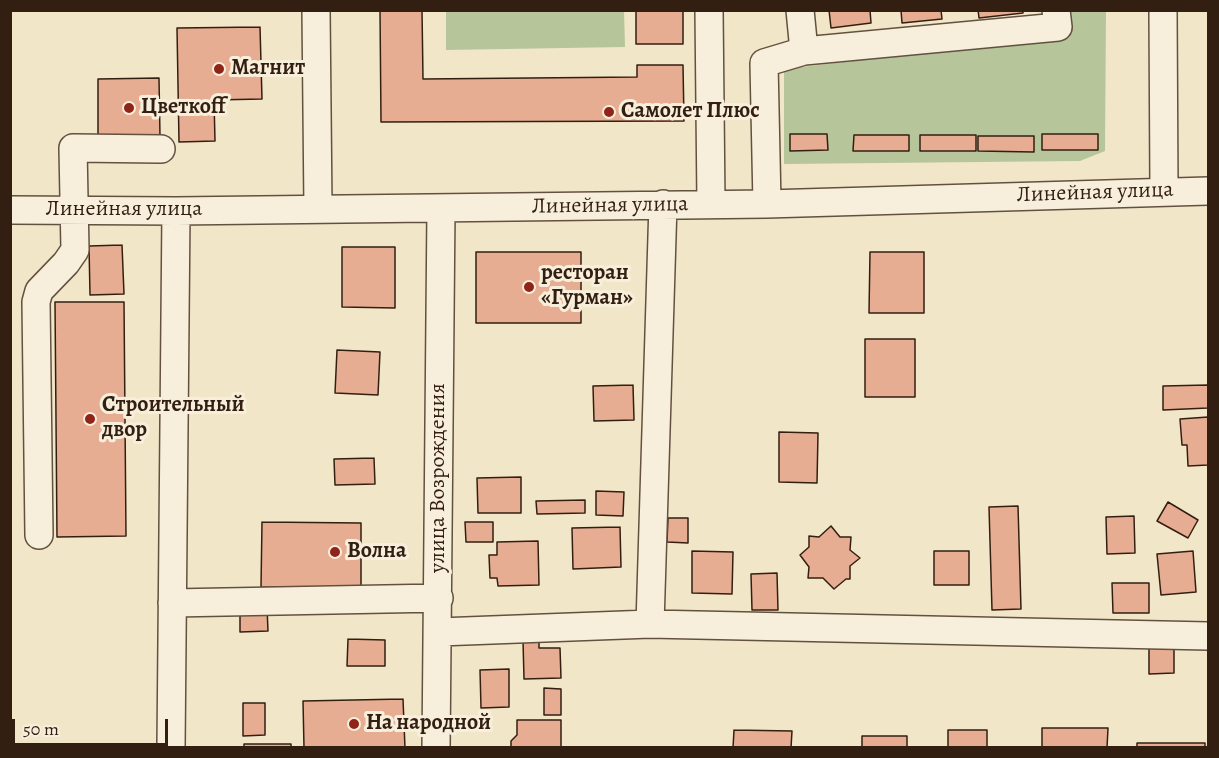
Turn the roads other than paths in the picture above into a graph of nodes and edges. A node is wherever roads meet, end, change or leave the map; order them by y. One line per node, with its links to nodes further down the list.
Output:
1 (316, 10): 14 (street)
2 (709, 10): 11 (street)
3 (800, 10): 6 (street)
4 (1056, 10): 6 (street)
5 (1162, 10): 8 (street)
6 (804, 51): 12 (street)
7 (161, 149): 16 (street)
8 (1164, 191): 9 (street, Линейная улица); 12 (street, Линейная улица)
9 (1209, 191)
10 (663, 204): 11 (street, Линейная улица); 13 (street, Линейная улица); 21 (street)
11 (711, 204): 12 (street, Линейная улица)
12 (767, 204)
13 (441, 208): 14 (street, Линейная улица); 19 (street, улица Возрождения)
14 (318, 209): 17 (street, Линейная улица)
15 (10, 210): 16 (street, Линейная улица)
16 (75, 210): 17 (street, Линейная улица); 18 (street)
17 (176, 211): 20 (street)
18 (39, 535)
19 (439, 598): 20 (street); 22 (street, улица Возрождения)
20 (172, 603): 24 (street)
21 (650, 624): 22 (street); 23 (street)
22 (439, 632): 25 (street, улица Возрождения)
23 (1209, 636)
24 (171, 747)
25 (436, 747)

